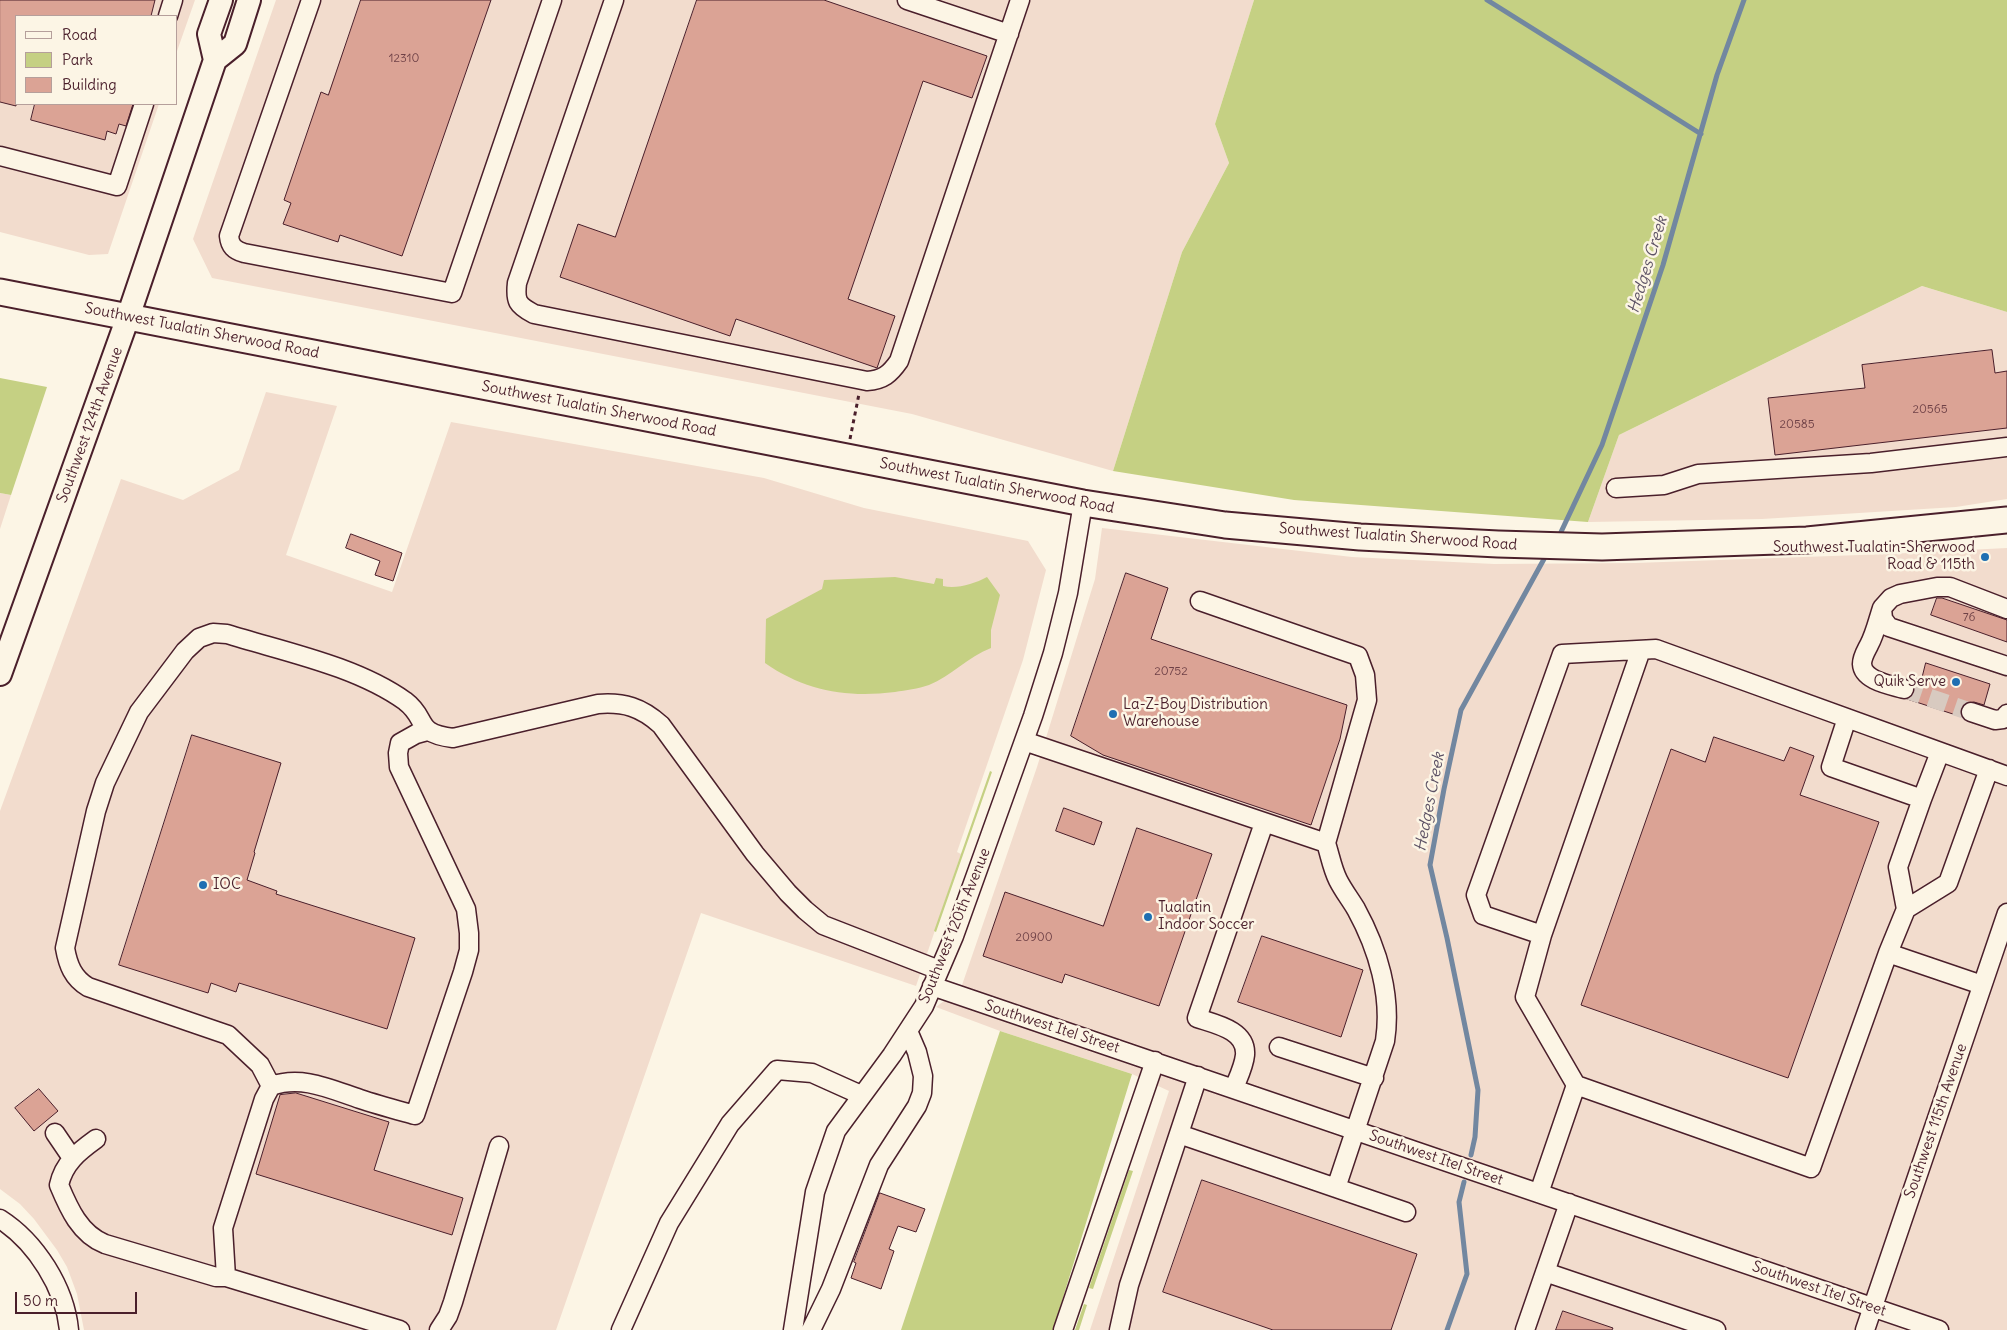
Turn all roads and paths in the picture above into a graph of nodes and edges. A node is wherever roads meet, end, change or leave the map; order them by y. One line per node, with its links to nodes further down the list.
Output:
1 (173, 0): 9 (street)
2 (221, 0): 11 (main road)
3 (250, 0): 11 (main road)
4 (312, 0): 5 (street)
5 (552, 0)
6 (614, 0): 16 (street)
7 (907, 0): 10 (street)
8 (1020, 0): 10 (street)
9 (168, 15)
10 (1009, 34): 16 (street)
11 (215, 60): 15 (main road, Southwest 124th Avenue)
12 (144, 105): 13 (street)
13 (0, 156)
14 (0, 292): 15 (highway, Southwest Tualatin Sherwood Road)
15 (128, 317): 18 (highway, Southwest Tualatin Sherwood Road); 27 (main road, Southwest 124th Avenue)
16 (863, 380): 18 (path)
17 (2007, 447): 19 (street)
18 (847, 457): 20 (highway, Southwest Tualatin Sherwood Road)
19 (1616, 488)
20 (1083, 503): 21 (highway, Southwest Tualatin Sherwood Road); 33 (street, Southwest 120th Avenue)
21 (2007, 520)
22 (1200, 601): 39 (street)
23 (1882, 608): 24 (street); 26 (street); 28 (street)
24 (2007, 608)
25 (1641, 650): 31 (street); 42 (street); 42 (street)
26 (2007, 666)
27 (0, 674)
28 (1904, 689)
29 (1971, 712): 30 (street)
30 (2007, 714)
31 (1847, 718): 34 (street); 37 (street)
32 (428, 731): 44 (street, Southwest Itel Street); 52 (street); 52 (street)
33 (1024, 741): 38 (street); 44 (street, Southwest 120th Avenue)
34 (1940, 752): 35 (street); 37 (street)
35 (1989, 769): 36 (street); 40 (street)
36 (2007, 776)
37 (1922, 799): 40 (street)
38 (1264, 824): 39 (street); 53 (street)
39 (1326, 843): 50 (street)
40 (1906, 909): 43 (street)
41 (2007, 913): 45 (street, Southwest 115th Avenue)
42 (1542, 935): 51 (street)
43 (1888, 953): 45 (street); 51 (street)
44 (936, 978): 46 (street, Southwest 120th Avenue); 48 (street, Southwest Itel Street)
45 (1982, 985): 68 (street, Southwest 115th Avenue)
46 (908, 1030): 54 (street, Southwest 120th Avenue); 74 (street)
47 (1278, 1047): 50 (street)
48 (1155, 1061): 49 (street, Southwest Itel Street); 75 (street)
49 (1198, 1076): 53 (street, Southwest Itel Street); 57 (street)
50 (1374, 1078): 55 (street)
51 (1576, 1085): 62 (street)
52 (271, 1086): 67 (street)
53 (1234, 1088): 55 (street, Southwest Itel Street)
54 (861, 1094): 72 (street); 73 (street, Southwest 120th Avenue)
55 (1357, 1131): 61 (street); 62 (street, Southwest Itel Street)
56 (55, 1132): 60 (street)
57 (1179, 1134): 61 (street); 76 (street)
58 (96, 1139): 60 (street)
59 (499, 1146): 71 (street)
60 (72, 1158): 67 (street)
61 (1336, 1188): 64 (street)
62 (1539, 1193): 63 (street, Southwest Itel Street)
63 (1569, 1203): 66 (street); 68 (street, Southwest Itel Street)
64 (1406, 1212)
65 (0, 1219): 69 (street)
66 (1545, 1272): 77 (street); 78 (street)
67 (226, 1277): 70 (street)
68 (1873, 1308): 79 (street, Southwest 115th Avenue); 80 (street, Southwest Itel Street)
69 (69, 1330)
70 (400, 1330)
71 (439, 1330)
72 (621, 1330)
73 (793, 1330)
74 (811, 1330)
75 (1063, 1330)
76 (1119, 1330)
77 (1525, 1330)
78 (1716, 1330)
79 (1864, 1330)
80 (1938, 1330)

